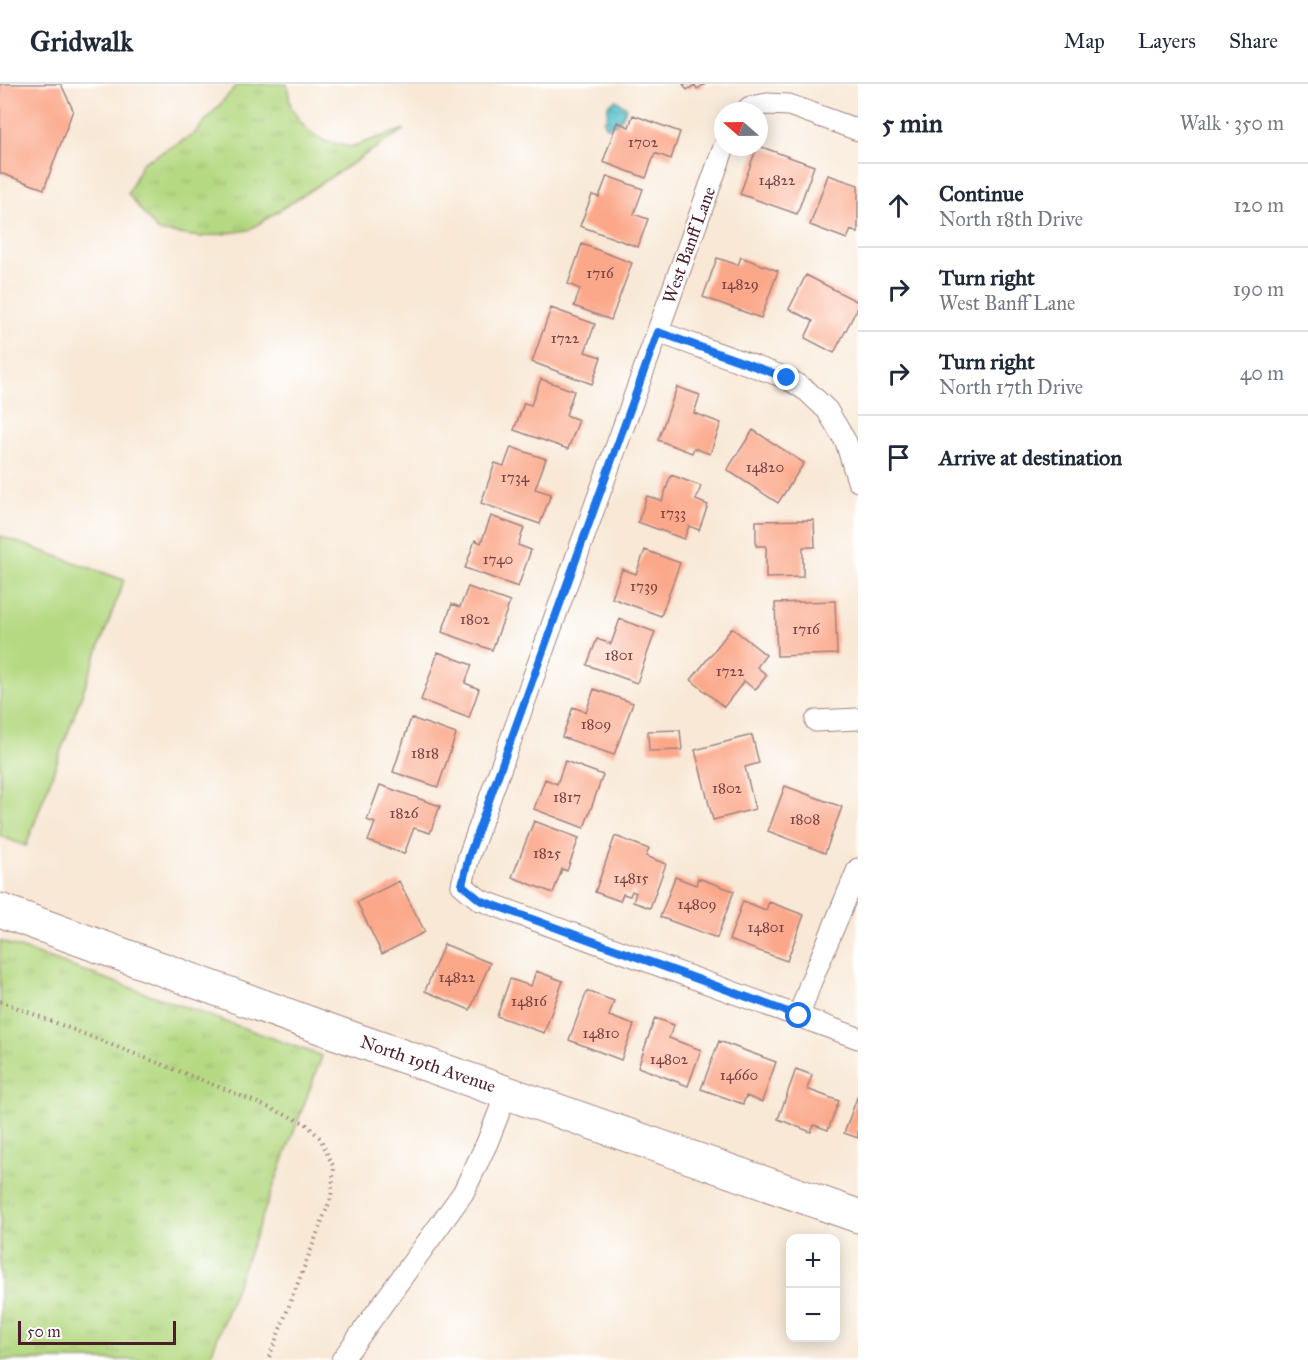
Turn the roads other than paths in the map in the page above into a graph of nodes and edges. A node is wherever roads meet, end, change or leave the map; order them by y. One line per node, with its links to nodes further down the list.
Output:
1 (768, 104): 2 (street)
2 (858, 130)
3 (721, 156): 4 (street, West Banff Lane)
4 (658, 332): 5 (street); 10 (street, West Banff Lane)
5 (858, 480)
6 (858, 719): 7 (street)
7 (816, 721)
8 (858, 869): 10 (street)
9 (0, 910): 12 (main road, North 19th Avenue)
10 (799, 1016): 11 (street)
11 (858, 1038)
12 (507, 1092): 13 (main road, North 19th Avenue); 14 (street)
13 (858, 1216)
14 (342, 1360)

